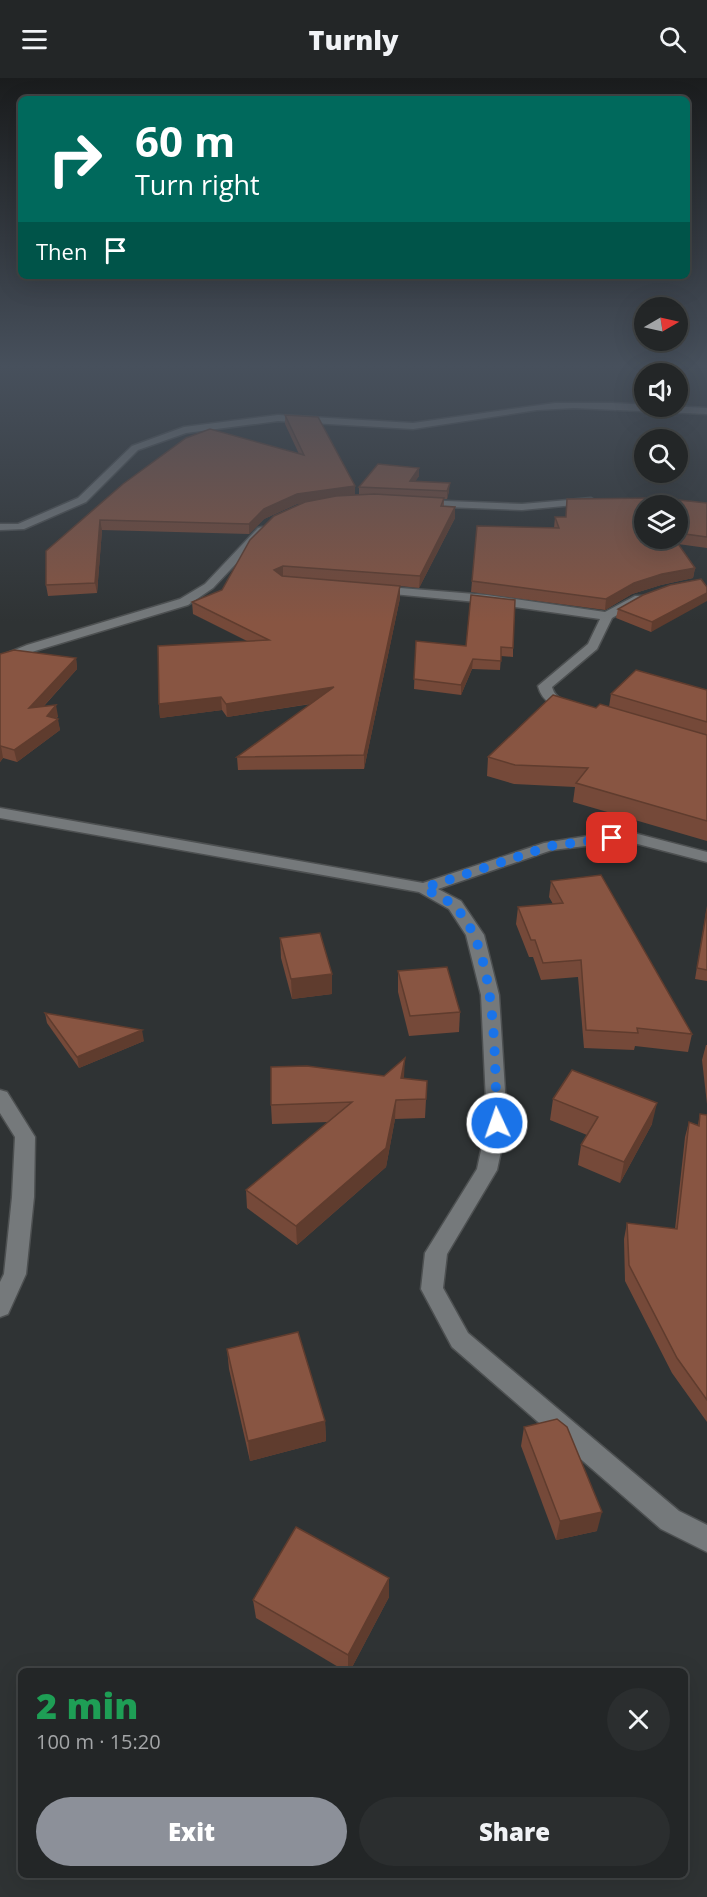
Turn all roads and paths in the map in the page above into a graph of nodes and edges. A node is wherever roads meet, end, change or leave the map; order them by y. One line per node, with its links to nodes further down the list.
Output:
1 (131, 452): 5 (street)
2 (607, 500): 3 (street)
3 (413, 502)
4 (269, 523): 9 (street)
5 (0, 528)
6 (362, 589): 8 (street)
7 (656, 592): 8 (street)
8 (607, 616): 10 (street)
9 (0, 661)
10 (583, 711)
11 (0, 813): 13 (street)
12 (707, 857): 13 (street)
13 (424, 888): 16 (street)
14 (0, 1096): 15 (street)
15 (0, 1307)
16 (707, 1539)

